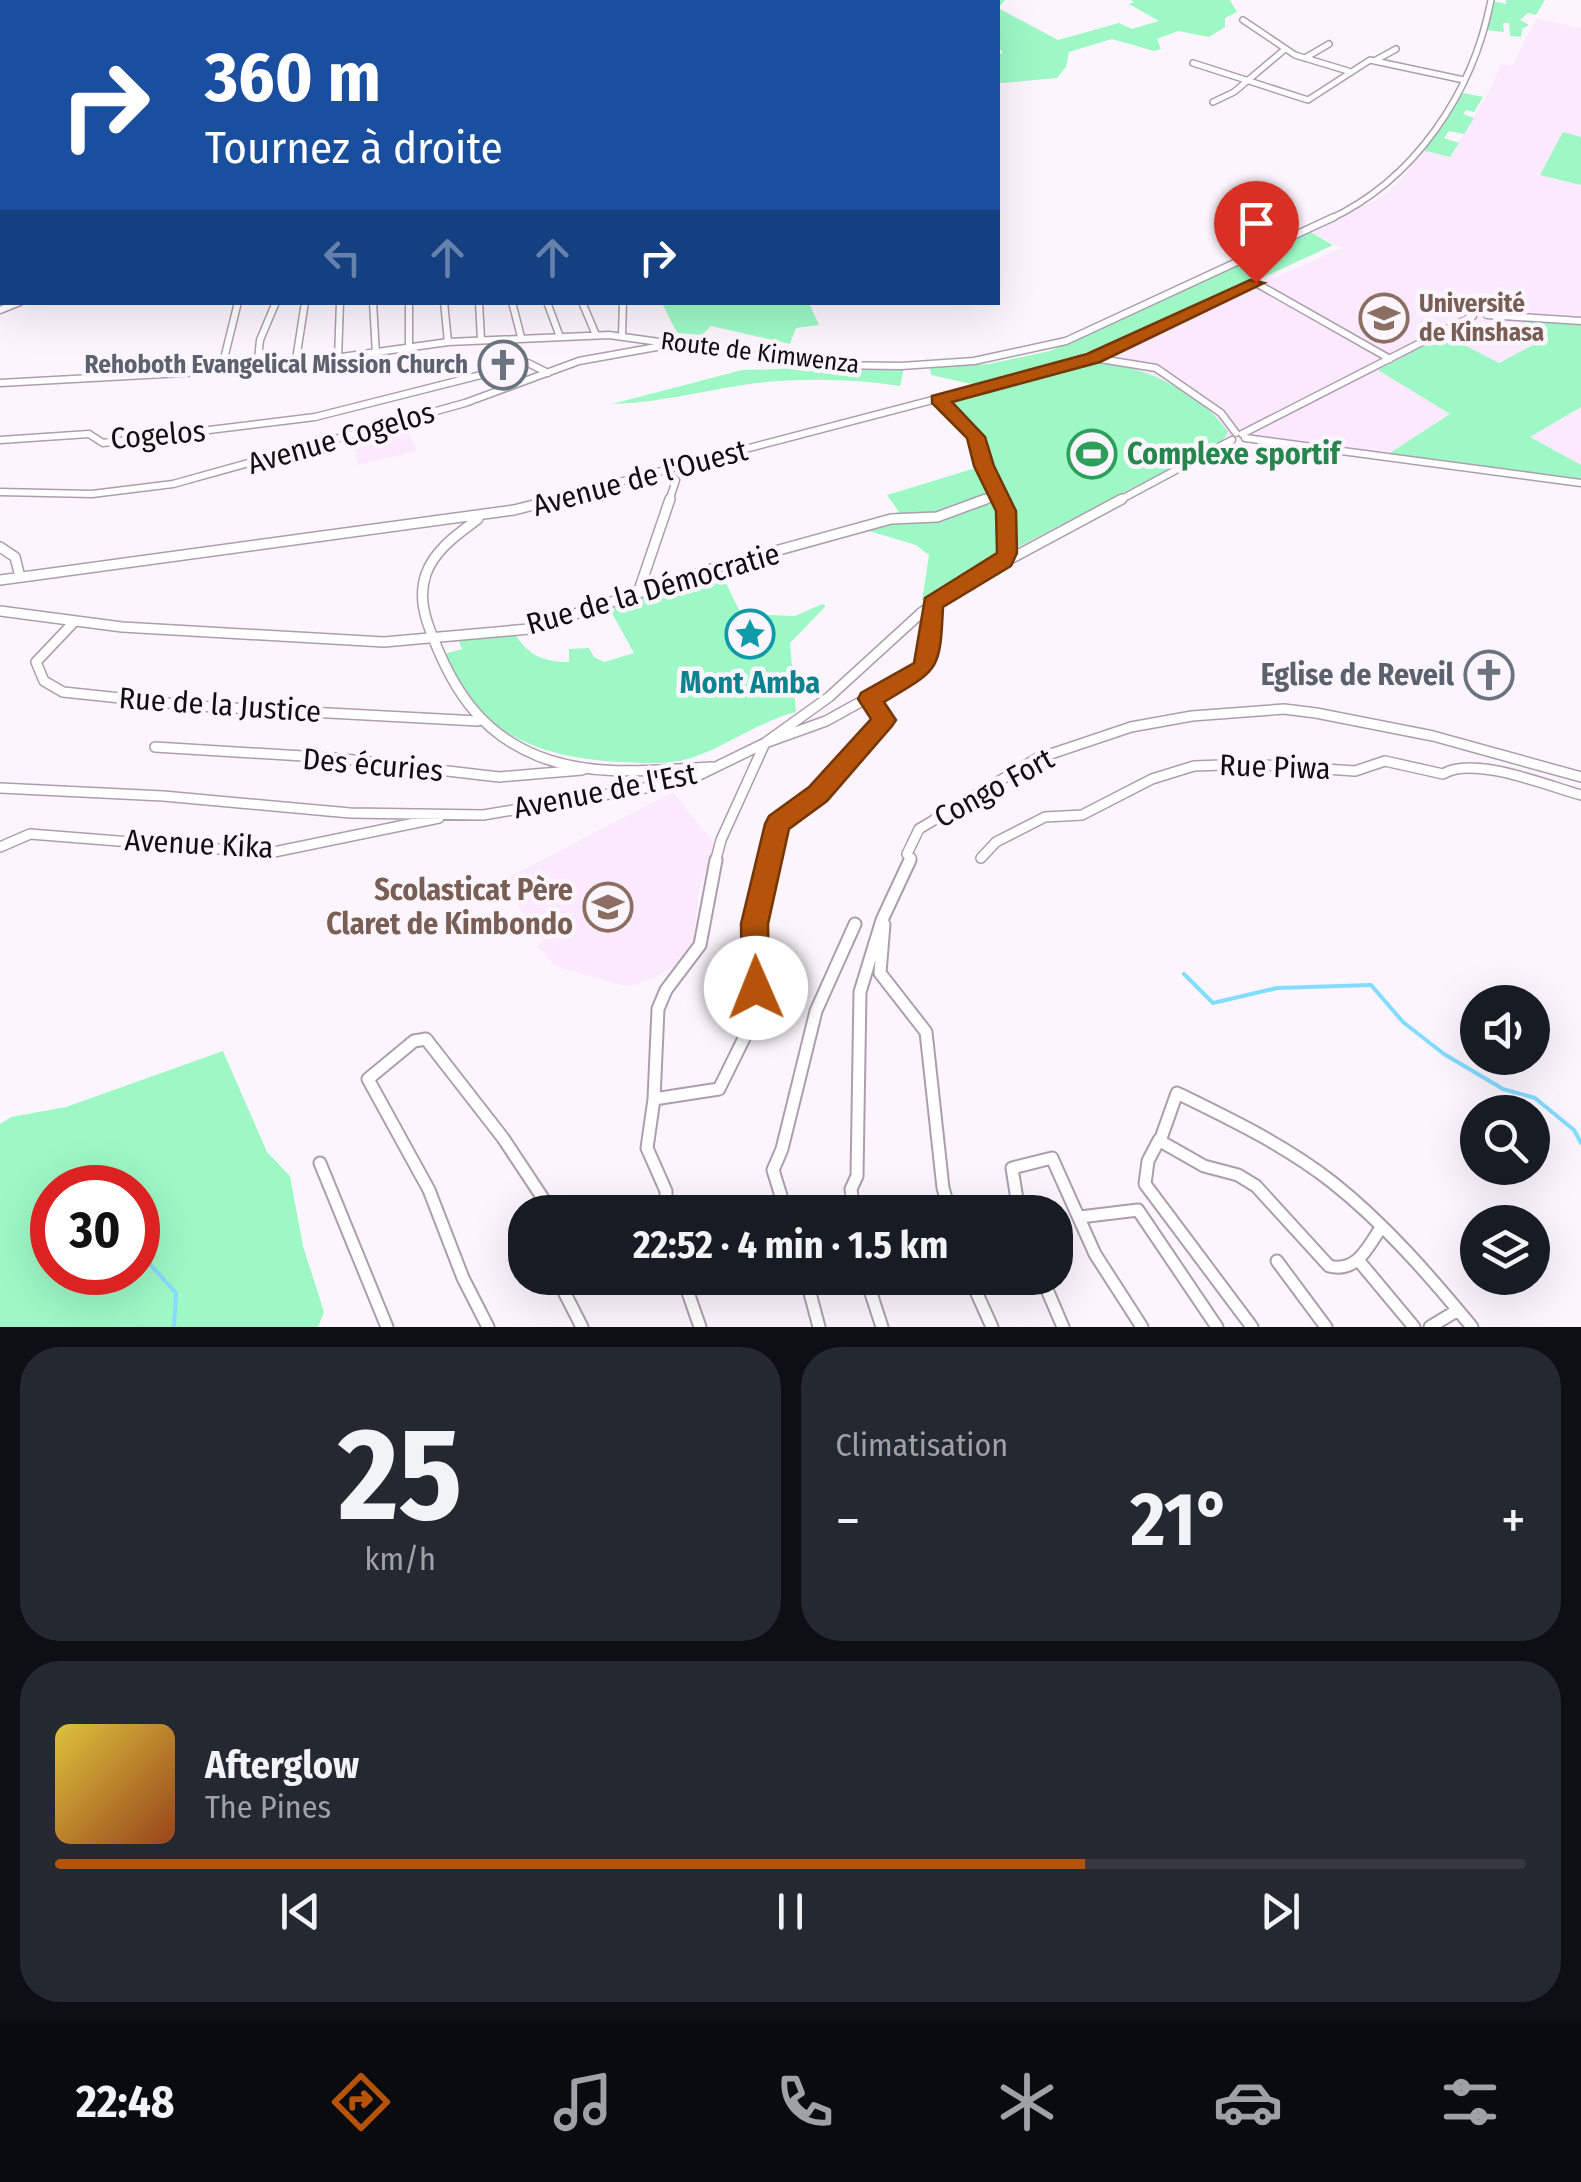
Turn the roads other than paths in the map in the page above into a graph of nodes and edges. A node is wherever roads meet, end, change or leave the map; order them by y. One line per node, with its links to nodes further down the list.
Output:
1 (1491, 0): 10 (street, Route de Kimwenza)
2 (1244, 20): 4 (street)
3 (1330, 44): 6 (street)
4 (1284, 49): 6 (street); 11 (street)
5 (1396, 49): 7 (street)
6 (1306, 58): 9 (street)
7 (1374, 60): 9 (street); 10 (street)
8 (1193, 63): 11 (street)
9 (1348, 71): 11 (street)
10 (1464, 80): 34 (street, Route de Kimwenza)
11 (1248, 83): 12 (street)
12 (1213, 102)
13 (237, 305): 44 (street)
14 (275, 305): 43 (street)
15 (305, 305): 42 (street)
16 (340, 305): 39 (street)
17 (373, 305): 37 (street)
18 (409, 305): 35 (street)
19 (444, 305): 33 (street)
20 (479, 305): 32 (street)
21 (513, 305): 31 (street)
22 (549, 305): 28 (street)
23 (583, 305): 29 (street)
24 (624, 305): 30 (street)
25 (1487, 315): 27 (street)
26 (1474, 316): 40 (street)
27 (1581, 321)
28 (560, 336): 29 (street, Route de Kimwenza); 31 (street, Route de Kimwenza)
29 (596, 336): 30 (street, Route de Kimwenza)
30 (622, 336): 34 (street, Route de Kimwenza)
31 (521, 337): 32 (street, Route de Kimwenza)
32 (482, 340): 33 (street, Route de Kimwenza)
33 (448, 342): 35 (street, Route de Kimwenza)
34 (675, 343): 45 (street, Avenue Cogelos)
35 (408, 348): 37 (street, Route de Kimwenza)
36 (1112, 350): 38 (street, Avenue de l'Ouest); 40 (street, Avenue de l'Ouest); 41 (street)
37 (376, 354): 39 (street, Route de Kimwenza)
38 (1094, 358): 41 (street); 47 (street, Avenue de l'Ouest)
39 (338, 359): 42 (street, Route de Kimwenza)
40 (1390, 359): 48 (street)
41 (1118, 360): 48 (street)
42 (295, 366): 43 (street, Route de Kimwenza)
43 (258, 369): 44 (street, Route de Kimwenza)
44 (221, 371): 46 (street, Route de Kimwenza)
45 (548, 372): 49 (street, Cogelos); 52 (street, Avenue Cogelos)
46 (0, 383)
47 (939, 400): 50 (street, Avenue de l'Ouest); 53 (street)
48 (1239, 436): 51 (street); 56 (street, Avenue de l'Est)
49 (0, 440)
50 (666, 472): 54 (street, Avenue de l'Ouest); 59 (street)
51 (1581, 483)
52 (0, 492)
53 (1000, 496): 56 (street); 59 (street, Rue de la Démocratie)
54 (481, 518): 57 (street, Avenue de l'Ouest); 63 (street)
55 (0, 547): 57 (street)
56 (1003, 561): 60 (street, Avenue de l'Est)
57 (20, 577): 58 (street, Avenue de l'Ouest)
58 (0, 580)
59 (639, 590): 63 (street, Rue de la Démocratie)
60 (932, 603): 64 (street); 66 (street, Avenue de l'Est)
61 (0, 610): 62 (street, Rue de la Démocratie)
62 (74, 622): 63 (street, Rue de la Démocratie); 65 (street, Rue de la Justice)
63 (432, 636): 65 (street)
64 (870, 699): 66 (street); 78 (street)
65 (478, 721): 69 (street)
66 (765, 744): 68 (street, Avenue de l'Est); 78 (street)
67 (155, 747): 69 (street, Des écuries)
68 (718, 767): 69 (street); 73 (street, Avenue de l'Est)
69 (590, 768)
70 (1581, 777): 76 (street, Congo Fort)
71 (0, 788): 73 (street, Avenue de l'Est)
72 (1581, 795): 75 (street, Rue Piwa)
73 (452, 815): 74 (street, Avenue Kika)
74 (3, 846)
75 (981, 858)
76 (882, 920): 84 (street, Congo Fort); 85 (street)
77 (854, 924): 83 (street)
78 (654, 1099): 82 (street)
79 (1159, 1140): 90 (street); 92 (street); 110 (street)
80 (320, 1163): 100 (street)
81 (541, 1195): 101 (street)
82 (666, 1195)
83 (781, 1195)
84 (852, 1195)
85 (945, 1195)
86 (1017, 1195): 87 (street)
87 (1070, 1195)
88 (1073, 1202): 89 (street)
89 (1080, 1217): 108 (street); 109 (street)
90 (1380, 1229): 92 (street); 99 (street)
91 (1277, 1260): 111 (street)
92 (1359, 1261): 112 (street)
93 (566, 1295): 102 (street)
94 (689, 1295): 103 (street)
95 (811, 1295): 104 (street)
96 (872, 1295): 105 (street)
97 (978, 1295): 106 (street)
98 (1049, 1295): 107 (street)
99 (1458, 1310): 113 (street); 114 (street)
100 (387, 1327)
101 (488, 1327)
102 (582, 1327)
103 (700, 1327)
104 (819, 1327)
105 (882, 1327)
106 (992, 1327)
107 (1063, 1327)
108 (1142, 1327)
109 (1216, 1327)
110 (1252, 1327)
111 (1326, 1327)
112 (1414, 1327)
113 (1430, 1327)
114 (1472, 1327)

